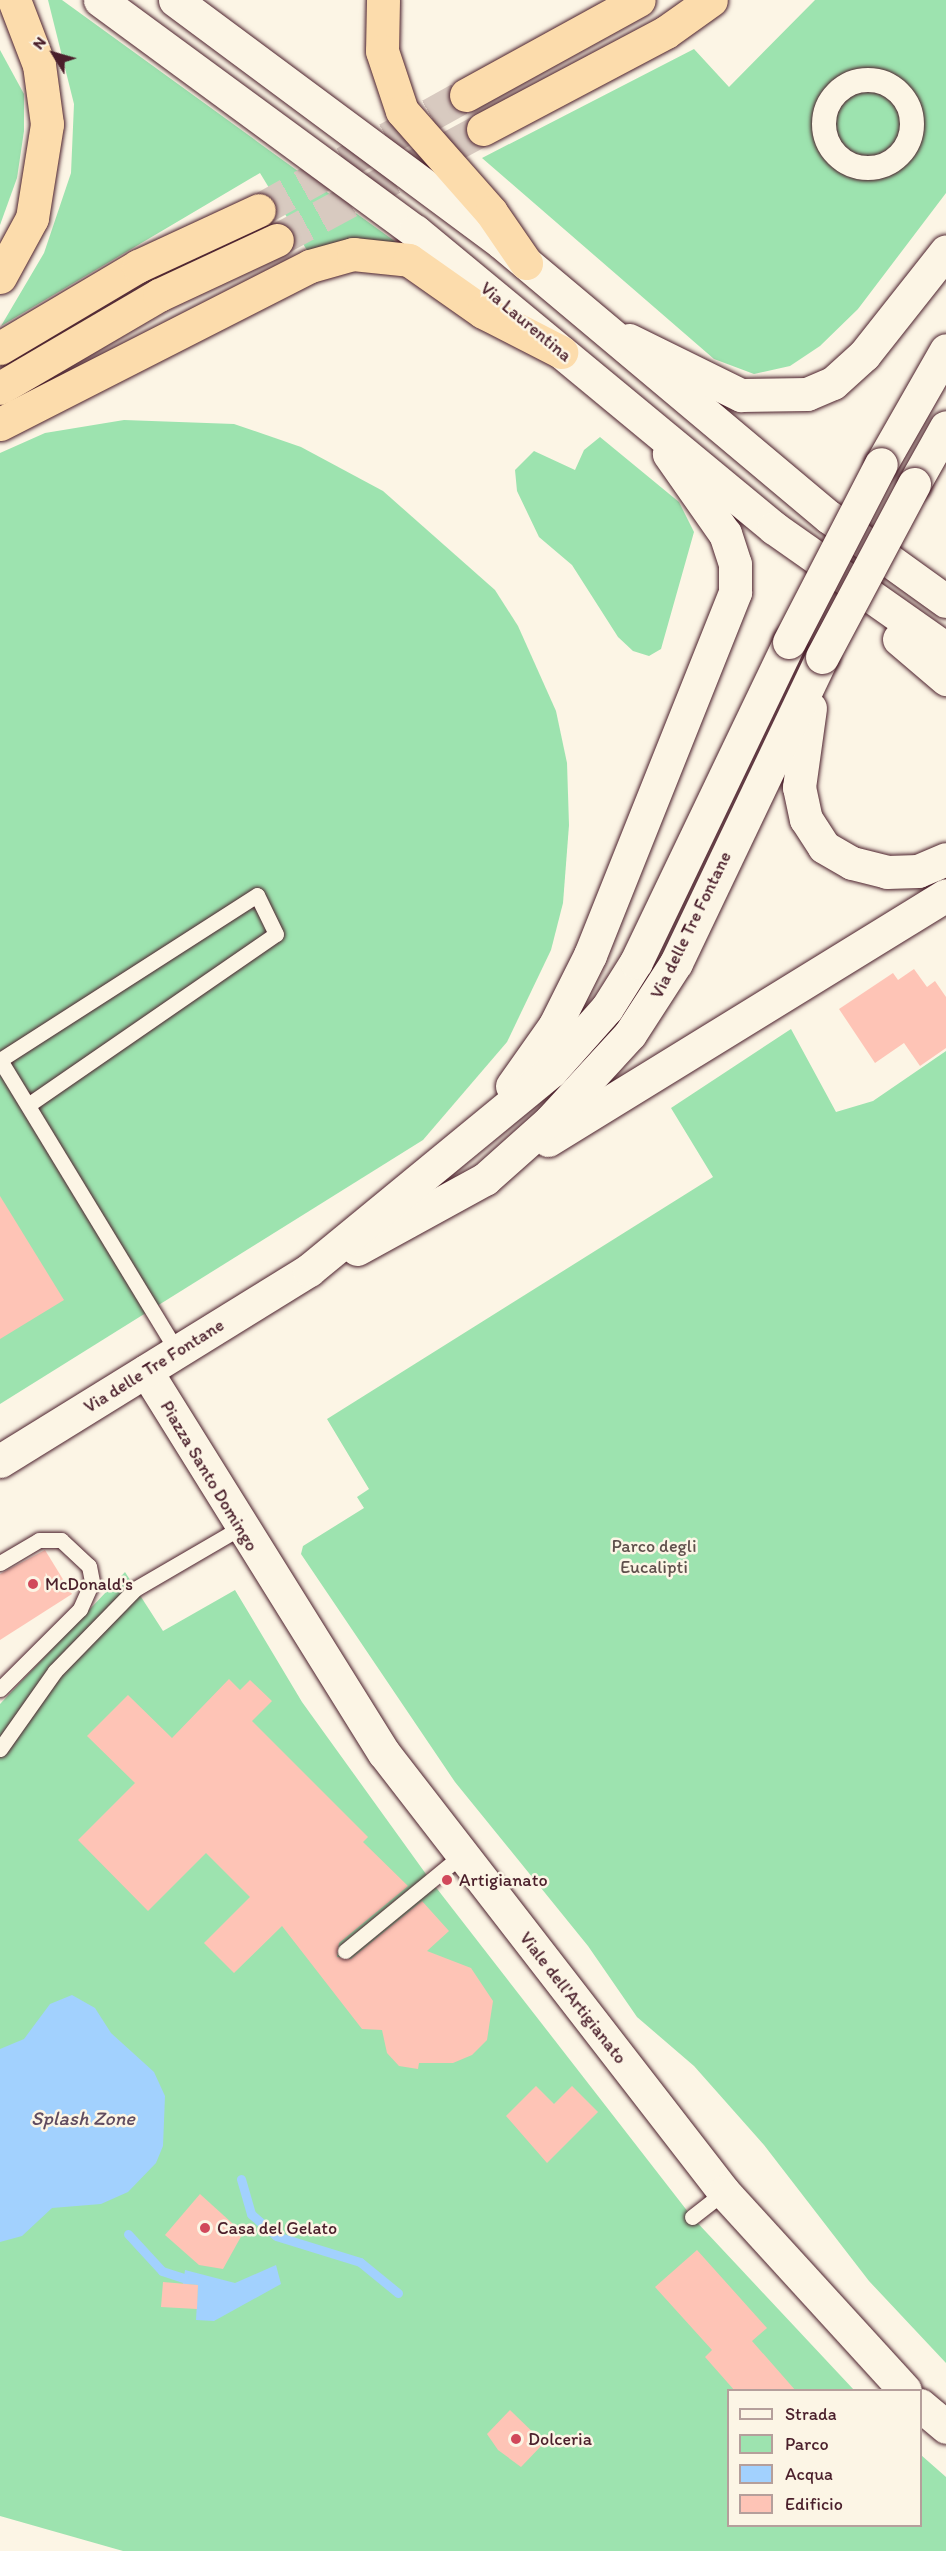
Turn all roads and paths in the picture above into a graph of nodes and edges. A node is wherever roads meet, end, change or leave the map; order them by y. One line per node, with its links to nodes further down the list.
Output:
1 (14, 0): 13 (highway)
2 (100, 0): 17 (main road, Via Laurentina)
3 (175, 0): 12 (main road)
4 (383, 0): 12 (highway)
5 (639, 0): 7 (highway)
6 (711, 0): 8 (highway)
7 (465, 95)
8 (483, 129)
9 (259, 210): 15 (highway)
10 (277, 240): 18 (highway)
11 (946, 251): 14 (main road)
12 (526, 263): 14 (main road)
13 (0, 277)
14 (610, 335): 23 (main road)
15 (0, 348)
16 (946, 350): 31 (main road, Via delle Tre Fontane, bridge)
17 (561, 352): 19 (highway); 21 (main road, Via Laurentina)
18 (0, 388)
19 (0, 424)
20 (946, 427): 25 (main road, Via delle Tre Fontane, bridge)
21 (655, 429): 22 (main road, Via Laurentina); 31 (main road)
22 (774, 528): 24 (main road, Via Laurentina); 26 (main road)
23 (946, 601)
24 (946, 650)
25 (822, 657): 27 (main road); 32 (main road, Via delle Tre Fontane)
26 (946, 679)
27 (946, 859)
28 (946, 895): 32 (main road)
29 (0, 1060): 30 (lane); 30 (lane)
30 (28, 1105): 34 (lane)
31 (448, 1158): 33 (main road, Via delle Tre Fontane)
32 (486, 1179): 33 (main road, Via delle Tre Fontane)
33 (309, 1270): 34 (main road, Via delle Tre Fontane)
34 (177, 1351): 35 (main road, Via delle Tre Fontane)
35 (146, 1371): 36 (main road, Via delle Tre Fontane); 37 (main road, Piazza Santo Domingo)
36 (0, 1461)
37 (240, 1528): 39 (main road, Piazza Santo Domingo); 41 (lane)
38 (0, 1563): 40 (lane)
39 (272, 1581): 42 (main road, Viale dell'Artigianato)
40 (0, 1689)
41 (0, 1749)
42 (462, 1855): 43 (lane); 44 (main road, Viale dell'Artigianato)
43 (345, 1951)
44 (724, 2192): 45 (lane); 46 (main road, Viale dell'Artigianato)
45 (692, 2217)
46 (903, 2389)
47 (922, 2406): 48 (main road)
48 (946, 2427)

